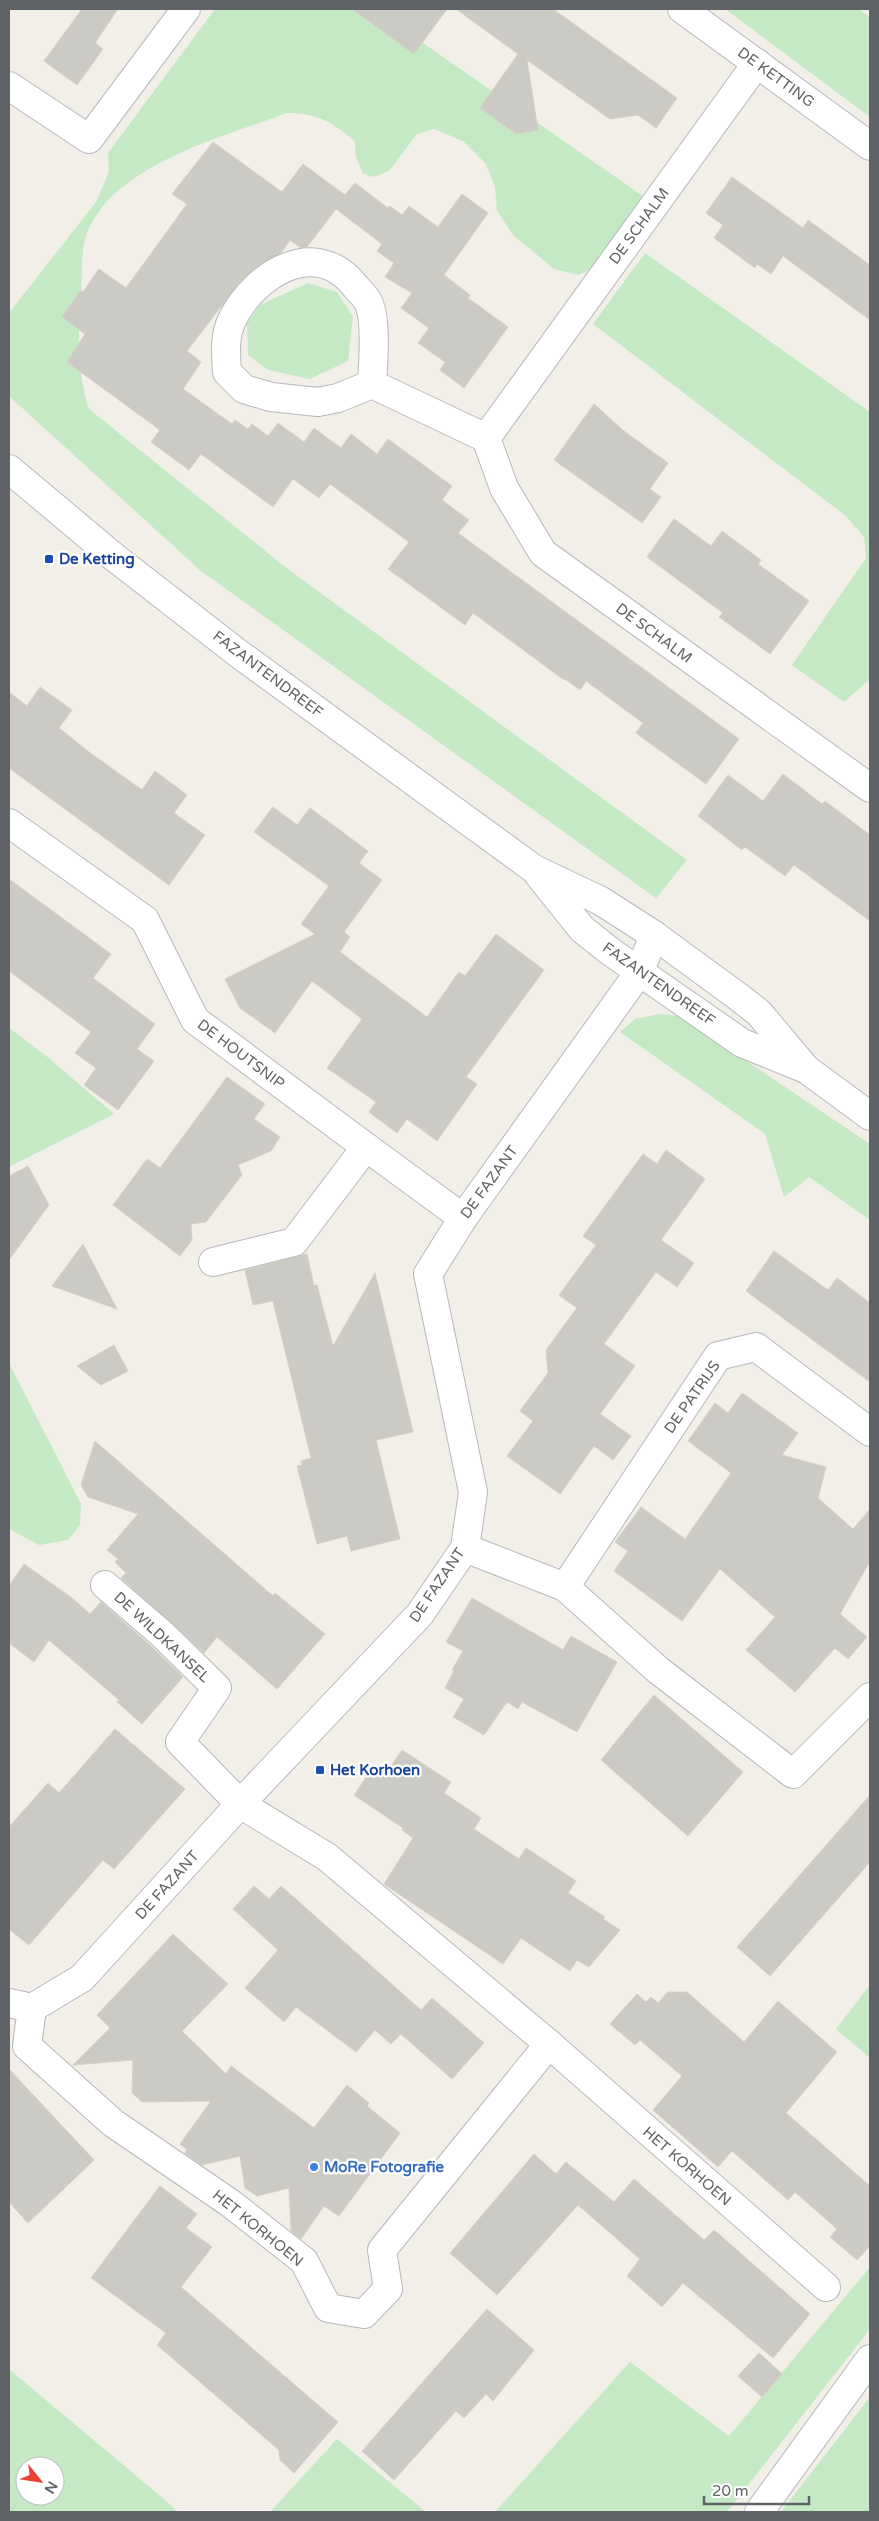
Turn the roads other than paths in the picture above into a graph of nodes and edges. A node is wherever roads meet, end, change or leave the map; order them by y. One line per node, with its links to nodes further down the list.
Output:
1 (186, 9): 4 (street)
2 (682, 9): 3 (street, DE KETTING)
3 (757, 64): 5 (street, DE KETTING); 7 (street, DE SCHALM)
4 (9, 86)
5 (870, 146)
6 (372, 384): 6 (street); 7 (street)
7 (486, 438): 9 (street, DE SCHALM)
8 (9, 469): 11 (street, FAZANTENDREEF)
9 (870, 788)
10 (9, 823): 16 (street, DE HOUTSNIP)
11 (534, 869): 12 (street, FAZANTENDREEF); 13 (street, FAZANTENDREEF)
12 (654, 935): 13 (street, DE FAZANT); 14 (street, FAZANTENDREEF)
13 (640, 971): 14 (street, FAZANTENDREEF); 17 (street, DE FAZANT)
14 (806, 1069): 15 (street, FAZANTENDREEF)
15 (870, 1116)
16 (366, 1148): 17 (street, DE HOUTSNIP); 18 (street)
17 (463, 1218): 20 (street, DE FAZANT)
18 (213, 1262)
19 (870, 1432): 22 (street, DE PATRIJS)
20 (465, 1548): 22 (street); 24 (street, DE FAZANT)
21 (105, 1585): 24 (street, DE WILDKANSEL)
22 (565, 1587): 23 (street)
23 (870, 1697)
24 (240, 1804): 25 (street, DE FAZANT); 26 (street, HET KORHOEN)
25 (20, 2006): 26 (street, HET KORHOEN)
26 (549, 2044): 27 (street, HET KORHOEN)
27 (826, 2287)
28 (870, 2359): 29 (street)
29 (759, 2512)

